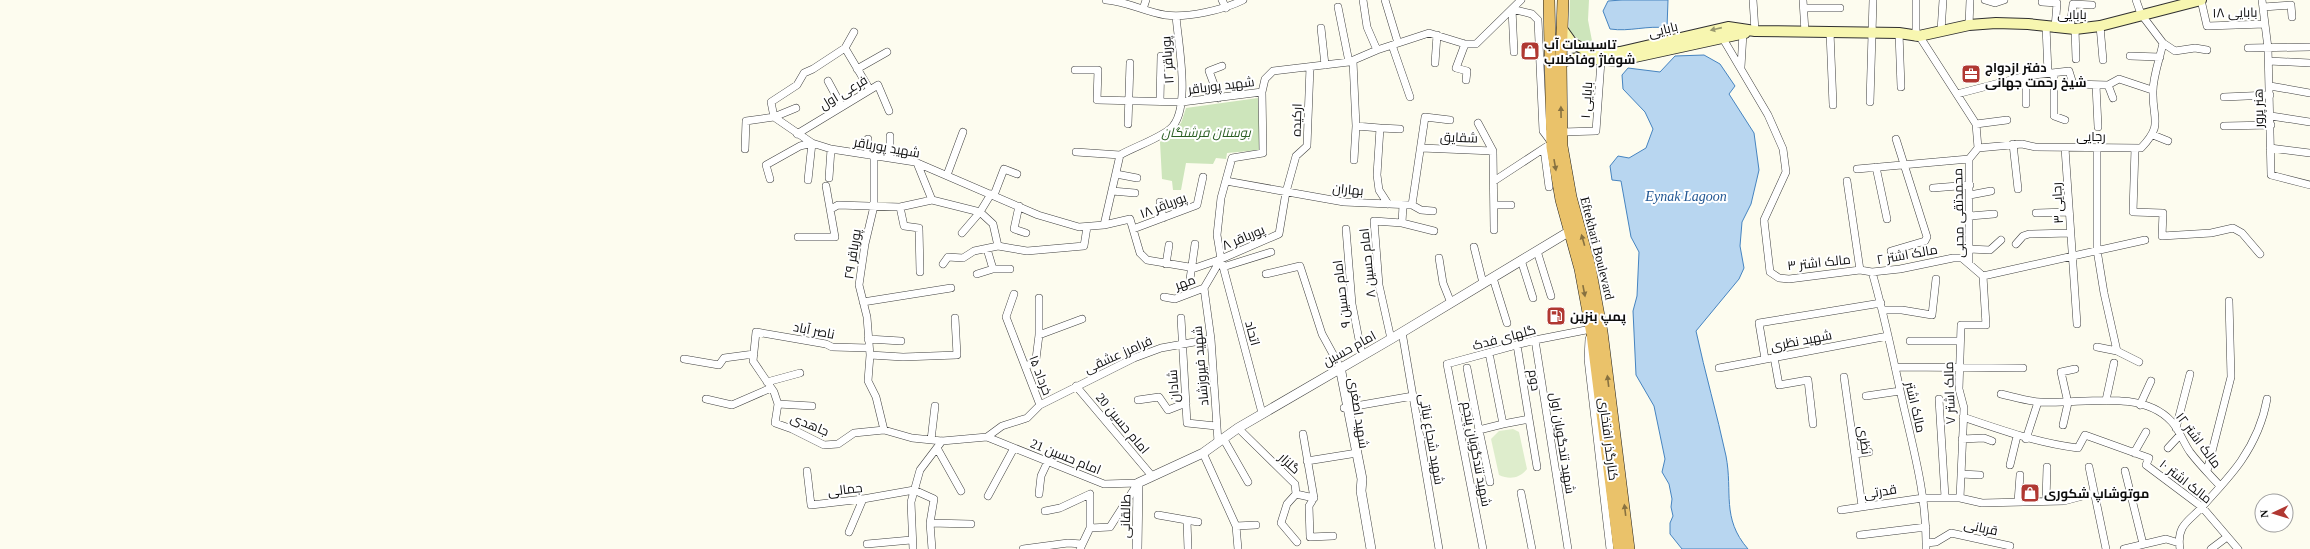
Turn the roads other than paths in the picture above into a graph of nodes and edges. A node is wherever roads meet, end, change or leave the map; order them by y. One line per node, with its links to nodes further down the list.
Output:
1 (1106, 0): 2 (street)
2 (1117, 0): 27 (street)
3 (1146, 0): 27 (street)
4 (1222, 0): 25 (street)
5 (1243, 0): 25 (street)
6 (1363, 0): 58 (street)
7 (1385, 0): 51 (street)
8 (1521, 0): 28 (street)
9 (1549, 0): 133 (highway, Eftekhari Boulevard)
10 (1563, 0): 37 (highway, Eftekhari Boulevard)
11 (1753, 0): 39 (street)
12 (1873, 0): 45 (street)
13 (1916, 0): 47 (street)
14 (1943, 0): 40 (street)
15 (1970, 0): 33 (street)
16 (1985, 0): 17 (street)
17 (2004, 0)
18 (2136, 0): 29 (street)
19 (2201, 0): 29 (main road, بابایی); 32 (street, بابایی ۱۸)
20 (2042, 2): 35 (street)
21 (1803, 4): 26 (street); 42 (street)
22 (2262, 4): 31 (street); 32 (street, هنر پرور)
23 (2092, 5): 38 (street)
24 (1338, 7): 70 (street)
25 (1226, 8): 30 (street)
26 (1840, 8)
27 (1143, 9): 30 (street)
28 (1512, 9): 52 (street); 61 (street); 133 (street)
29 (2141, 14): 34 (main road, بابایی); 50 (street)
30 (1176, 16): 101 (street, پورباقر ۱۲)
31 (2292, 17)
32 (2265, 24): 56 (street, هنر پرور)
33 (1969, 25): 35 (main road, بابایی); 40 (main road, بابایی)
34 (2100, 26): 38 (main road, بابایی); 67 (street)
35 (2051, 27): 38 (main road, بابایی); 81 (street)
36 (1321, 28): 75 (street)
37 (1562, 29): 53 (main road, بابایی); 73 (highway, Eftekhari Boulevard)
38 (2073, 29): 66 (street)
39 (1755, 31): 42 (main road, بابایی); 44 (main road, بابایی); 53 (main road, بابایی, one-way to 53)
40 (1941, 31): 47 (main road, بابایی)
41 (854, 32): 54 (street)
42 (1805, 32): 43 (main road, بابایی)
43 (1830, 32): 45 (main road, بابایی); 104 (street)
44 (1743, 33): 49 (main road, بابایی); 80 (street)
45 (1871, 33): 46 (main road, بابایی); 102 (street)
46 (1899, 33): 47 (main road, بابایی); 88 (street)
47 (1916, 34): 93 (street)
48 (1438, 35): 51 (street, شهید پورباقر); 52 (street, شهید پورباقر); 72 (street)
49 (1722, 36): 68 (main road, بابایی); 80 (street)
50 (2163, 43): 59 (street); 64 (street)
51 (1395, 44): 58 (street, شهید پورباقر); 95 (street)
52 (1465, 44): 83 (street)
53 (1576, 45): 65 (main road)
54 (846, 48): 78 (street); 109 (street)
55 (2248, 48): 56 (street)
56 (2268, 48): 57 (street); 69 (street, هنر پرور)
57 (2310, 48)
58 (1377, 50): 70 (street, شهید پورباقر)
59 (2207, 50)
60 (887, 52): 78 (street)
61 (1514, 52)
62 (1161, 56): 100 (street)
63 (2130, 56): 64 (street)
64 (2160, 57): 90 (street)
65 (1573, 58): 68 (main road, بابایی); 73 (main road, بابایی)
66 (2076, 59)
67 (2103, 60)
68 (1601, 61): 124 (street, بابایی ۱)
69 (2269, 61): 74 (street); 87 (street, هنر پرور)
70 (1351, 62): 75 (street, شهید پورباقر); 118 (street)
71 (1130, 63): 99 (street)
72 (1435, 63)
73 (1561, 63): 124 (highway, Eftekhari Boulevard, one-way to 73)
74 (2310, 63)
75 (1325, 65): 77 (street, شهید پورباقر)
76 (1222, 66): 97 (street)
77 (1310, 67): 91 (street, شهید پورباقر); 173 (street, ارکیده)
78 (857, 69): 89 (street)
79 (1075, 70): 99 (street)
80 (1741, 72): 233 (street, مالک اشتر ۳)
81 (2051, 73): 82 (street); 85 (street); 112 (street)
82 (2026, 76): 93 (street); 103 (street)
83 (1466, 80)
84 (828, 81): 105 (street)
85 (2096, 85): 86 (street); 120 (street)
86 (2108, 85): 90 (street); 98 (street)
87 (2270, 86): 92 (street); 94 (street, هنر پرور)
88 (1901, 87)
89 (870, 90): 105 (street, فرعی اول); 107 (street, فرعی اول)
90 (2152, 90): 126 (street)
91 (1262, 92): 97 (street, شهید پورباقر); 162 (street, اتحاد)
92 (2310, 93)
93 (1957, 94): 116 (street)
94 (2270, 95): 96 (street); 108 (street, هنر پرور)
95 (1410, 97)
96 (2224, 97)
97 (1219, 98): 101 (street, شهید پورباقر)
98 (2113, 98)
99 (1130, 100): 100 (street); 115 (street)
100 (1160, 101): 101 (street)
101 (1182, 102): 145 (street, شهید پورباقر)
102 (1870, 102)
103 (2026, 104)
104 (1832, 105)
105 (842, 107): 125 (street, فرعی اول)
106 (796, 108): 109 (street)
107 (889, 111)
108 (2271, 116): 113 (street); 117 (street, هنر پرور)
109 (774, 117): 125 (street, شهید پورباقر); 140 (street)
110 (1450, 120): 134 (street)
111 (2007, 120): 116 (street)
112 (2065, 120)
113 (2310, 122)
114 (1478, 123): 142 (street)
115 (1128, 124)
116 (1976, 124): 135 (street)
117 (2271, 125): 119 (street); 139 (street, هنر پرور)
118 (1356, 126): 121 (street); 149 (street)
119 (2224, 126)
120 (2098, 127)
121 (1380, 128): 122 (street); 179 (street)
122 (1400, 129)
123 (963, 132): 156 (street)
124 (1562, 132): 417 (highway, Eftekhari Boulevard, one-way to 124)
125 (797, 134): 131 (street, شهید پورباقر)
126 (2153, 135): 130 (street); 138 (street)
127 (890, 136): 147 (street)
128 (868, 139): 146 (street, پورباقر ۲۹)
129 (1896, 139): 151 (street)
130 (2168, 141)
131 (812, 143): 141 (street, شهید پورباقر); 160 (street); 161 (street)
132 (2013, 144): 135 (street, رجایی); 136 (street, رجایی); 170 (street)
133 (1548, 146): 163 (street); 168 (street); 202 (highway, Eftekhari Boulevard, one-way to 202)
134 (1421, 148): 142 (street, شقایق); 181 (street)
135 (1978, 148): 148 (street, محمدتقی محبی)
136 (2066, 148): 137 (street, رجایی); 191 (street, رجایی ۳)
137 (2096, 148): 138 (street, رجایی); 217 (street)
138 (2135, 148): 221 (street)
139 (2270, 148): 144 (street); 166 (street, هنر پرور)
140 (745, 149)
141 (831, 150): 146 (street, شهید پورباقر); 158 (street)
142 (1492, 151): 163 (street, شقایق)
143 (1076, 152): 145 (street)
144 (2310, 152)
145 (1120, 155): 155 (street)
146 (871, 156): 147 (street, شهید پورباقر); 184 (street, پورباقر ۲۹)
147 (890, 158): 150 (street, شهید پورباقر)
148 (1969, 159): 151 (street); 165 (street, محمدتقی محبی)
149 (1354, 160)
150 (917, 162): 156 (street, شهید پورباقر); 177 (street)
151 (1903, 164): 152 (street); 219 (street)
152 (1876, 167): 153 (street); 195 (street)
153 (1857, 169)
154 (1017, 174): 175 (street)
155 (1116, 174): 159 (street); 171 (street)
156 (946, 175): 175 (street, شهید پورباقر)
157 (1203, 177): 194 (street, پورباقر ۱۸)
158 (829, 178)
159 (1136, 178)
160 (770, 179)
161 (808, 180)
162 (1226, 181): 173 (street, بهاران); 224 (street, اتحاد)
163 (1494, 181): 182 (street, شقایق)
164 (1847, 182): 233 (street)
165 (1970, 185): 169 (street); 176 (street, محمدتقی محبی)
166 (2310, 185)
167 (826, 186): 187 (street)
168 (1549, 187)
169 (1933, 188)
170 (2018, 189)
171 (1112, 190): 174 (street); 197 (street)
172 (1991, 191): 176 (street)
173 (1286, 192): 179 (street, بهاران); 224 (street, پورباقر ۸)
174 (1135, 193)
175 (993, 194): 185 (street, شهید پورباقر); 189 (street)
176 (1970, 195): 193 (street, محمدتقی محبی)
177 (932, 200): 186 (street); 189 (street)
178 (1160, 202): 194 (street)
179 (1388, 204): 180 (street, بهاران)
180 (1403, 204): 181 (street, بهاران); 196 (street)
181 (1412, 205): 188 (street, بهاران)
182 (1494, 205): 183 (street); 201 (street, شقایق)
183 (1511, 205)
184 (874, 206): 186 (street); 187 (street); 251 (street, پورباقر ۲۹)
185 (1019, 206): 198 (street, شهید پورباقر); 205 (street)
186 (900, 207): 234 (street)
187 (831, 209): 207 (street)
188 (1433, 211)
189 (980, 212): 204 (street); 213 (street)
190 (2036, 212): 191 (street)
191 (2069, 212): 206 (street, رجایی ۳)
192 (1994, 214): 193 (street)
193 (1970, 216): 216 (street, محمدتقی محبی)
194 (1163, 218): 199 (street, پورباقر ۱۸)
195 (1887, 219)
196 (1402, 223): 203 (street, امام حسین ۸); 266 (street, امام حسین ۸)
197 (1104, 225): 198 (street, شهید پورباقر); 199 (street, شهید پورباقر)
198 (1087, 227): 213 (street)
199 (1133, 229): 228 (street)
200 (1346, 230): 278 (street, امام حسین ۹)
201 (1494, 230)
202 (1570, 230): 218 (street, امام حسین); 259 (highway, Eftekhari Boulevard, one-way to 259)
203 (1434, 231)
204 (962, 233)
205 (1026, 233)
206 (2070, 233): 211 (street); 222 (street, رجایی ۳)
207 (798, 237)
208 (2001, 240): 216 (street)
209 (2145, 240): 217 (street)
210 (1195, 244): 229 (street)
211 (2016, 244)
212 (1169, 245): 228 (street)
213 (998, 246): 215 (street)
214 (1474, 247): 242 (street)
215 (987, 249): 227 (street); 231 (street)
216 (1969, 249): 226 (street, محمدتقی محبی)
217 (2097, 250): 222 (street); 275 (street)
218 (1537, 251): 225 (street, امام حسین); 246 (street)
219 (1891, 251)
220 (1271, 252): 230 (street)
221 (2260, 254)
222 (2072, 257): 238 (street); 258 (street, رجایی ۳)
223 (1439, 258): 252 (street)
224 (1221, 259): 229 (street); 230 (street, اتحاد); 244 (street, مهر)
225 (1521, 260): 239 (street, امام حسین); 249 (street)
226 (1969, 263): 235 (street, مالک اشتر ۲); 238 (street, محمدتقی محبی)
227 (944, 264)
228 (1166, 264): 229 (street)
229 (1192, 267): 240 (street)
230 (1223, 267): 317 (street, اتحاد)
231 (994, 269): 232 (street); 236 (street)
232 (1010, 269)
233 (1860, 270): 235 (street, مالک اشتر ۳)
234 (920, 272)
235 (1872, 272): 253 (street, مالک اشتر)
236 (977, 274)
237 (1266, 274): 286 (street)
238 (1983, 276): 270 (street, مالک اشتر ۷)
239 (1492, 278): 242 (street, امام حسین); 257 (street)
240 (1190, 279)
241 (1936, 279): 253 (street)
242 (1483, 283): 252 (street, امام حسین)
243 (951, 288): 251 (street)
244 (1204, 288): 247 (street, مهر); 264 (street, شهید فیروزشاد)
245 (1014, 294): 285 (street, ۱۵ خرداد)
246 (1551, 296)
247 (1164, 297)
248 (1039, 298): 262 (street)
249 (1533, 298)
250 (2229, 301): 355 (street)
251 (863, 302): 265 (street, پورباقر ۲۹)
252 (1451, 303): 261 (street, امام حسین)
253 (1881, 306): 263 (street, مالک اشتر); 281 (street)
254 (955, 318): 274 (street, ناصر آباد)
255 (1181, 318): 271 (street, شادان)
256 (1082, 319): 262 (street)
257 (1507, 323)
258 (2077, 324)
259 (1592, 331): 267 (street, گلهای فدک); 415 (street, کنارگذر افتخاری); 416 (highway, Eftekhari Boulevard)
260 (756, 332): 274 (street, ناصر آباد); 277 (street, جاهدی)
261 (1402, 332): 266 (street, امام حسین); 301 (street, شهید شجاع نباتی)
262 (1039, 335): 285 (street)
263 (1888, 336): 279 (street, شهید نظری); 287 (street, مالک اشتر)
264 (1211, 338): 271 (street, فرامرز عشقی); 323 (street, شهید فیروزشاد)
265 (868, 339): 268 (street); 274 (street, پورباقر ۲۹)
266 (1391, 339): 278 (street, امام حسین)
267 (1535, 340): 272 (street, گلهای فدک); 414 (street, شهید تندگویان اول)
268 (902, 341)
269 (1910, 341): 270 (street)
270 (1960, 341): 288 (street, مالک اشتر ۷)
271 (1182, 344): 298 (street, فرامرز عشقی); 311 (street, شادان)
272 (1517, 345): 276 (street, گلهای فدک); 319 (street, دوم)
273 (2097, 347): 275 (street)
274 (869, 351): 326 (street, پورباقر ۲۹)
275 (2116, 351): 282 (street)
276 (1489, 353): 284 (street, گلهای فدک); 320 (street)
277 (754, 354): 280 (street); 297 (street, جاهدی)
278 (1362, 355): 286 (street, امام حسین)
279 (1774, 357): 281 (street, شهید نظری); 321 (street)
280 (684, 359)
281 (1764, 359): 290 (street, شهید نظری)
282 (2139, 362)
283 (2114, 363): 307 (street)
284 (1447, 364): 412 (street, شهید تندگویان پنجم)
285 (1026, 367): 312 (street, ۱۵ خرداد)
286 (1340, 367): 316 (street, شهید اصغری); 317 (street, امام حسین)
287 (1895, 367): 288 (street); 299 (street, مالک اشتر)
288 (1959, 367): 291 (street); 318 (street, مالک اشتر ۷)
289 (1467, 368): 327 (street)
290 (1719, 368)
291 (2023, 368)
292 (2075, 369): 309 (street)
293 (800, 372): 297 (street)
294 (2190, 374): 325 (street)
295 (1844, 377): 346 (street, نظری)
296 (2151, 382): 313 (street)
297 (769, 385): 303 (street); 310 (street, جاهدی)
298 (1076, 386): 312 (street, فرامرز عشقی); 359 (street, امام حسین 20)
299 (1900, 391): 302 (street); 373 (street, مالک اشتر)
300 (2001, 394): 308 (street, مالک اشتر ۱۲)
301 (1413, 396): 316 (street); 411 (street, شهید شجاع نباتی)
302 (1866, 396)
303 (706, 399)
304 (1939, 399): 371 (street)
305 (2267, 399): 363 (street)
306 (1138, 400): 311 (street)
307 (2106, 400): 309 (street, مالک اشتر ۱۲); 313 (street, مالک اشتر ۱۲)
308 (2038, 402): 309 (street, مالک اشتر ۱۲); 334 (street)
309 (2068, 403): 322 (street)
310 (778, 404): 314 (street); 326 (street, جاهدی)
311 (1186, 404): 323 (street, شادان)
312 (1040, 405): 332 (street, ۱۵ خرداد)
313 (2140, 405): 325 (street, مالک اشتر ۱۲)
314 (812, 406)
315 (935, 406): 335 (street)
316 (1347, 407): 344 (street, شهید اصغری)
317 (1262, 413): 324 (street, امام حسین)
318 (1963, 417): 331 (street, مالک اشتر ۱۰); 333 (street, مالک اشتر ۷)
319 (1529, 419): 320 (street); 350 (street, دوم)
320 (1503, 424): 327 (street)
321 (1813, 424)
322 (2063, 425)
323 (1216, 426): 336 (street, شهید فیروزشاد)
324 (1238, 428): 336 (street, امام حسین); 369 (street, گلزار)
325 (2176, 428): 330 (street, مالک اشتر ۱۲)
326 (884, 430): 335 (street)
327 (1479, 430): 361 (street)
328 (2146, 432): 345 (street)
329 (1303, 434): 348 (street)
330 (2180, 435): 341 (street); 355 (street, مالک اشتر ۱۲)
331 (2017, 436): 334 (street, مالک اشتر ۱۰); 349 (street)
332 (987, 437): 338 (street); 340 (street, امام حسین 21)
333 (1962, 439): 337 (street); 356 (street, مالک اشتر ۷)
334 (2026, 439): 345 (street, مالک اشتر ۱۰)
335 (931, 440): 338 (street)
336 (1221, 440): 343 (street, امام حسین); 360 (street)
337 (1992, 441)
338 (942, 442): 339 (street)
339 (937, 448): 364 (street); 365 (street)
340 (1014, 448): 347 (street, امام حسین 21); 370 (street)
341 (2168, 448)
342 (1869, 452): 346 (street)
343 (1203, 453): 359 (street, امام حسین); 388 (street)
344 (1355, 453): 348 (street); 410 (street, شهید اصغری)
345 (2134, 453): 379 (street, مالک اشتر ۱۰)
346 (1855, 454): 378 (street, نظری)
347 (1048, 461): 362 (street, امام حسین 21); 368 (street)
348 (1307, 461): 372 (street)
349 (2010, 465)
350 (1537, 467)
351 (2047, 467): 376 (street)
352 (2089, 467): 367 (street)
353 (808, 471): 375 (street, جمالی)
354 (2125, 471): 398 (street)
355 (2207, 471): 363 (street, مالک اشتر ۱۲)
356 (1961, 474): 357 (street); 374 (street, مالک اشتر ۷)
357 (1980, 475)
358 (2020, 475): 377 (street)
359 (1152, 476): 362 (street, امام حسین)
360 (1248, 482)
361 (1490, 482)
362 (1138, 483): 390 (street); 407 (street, طالقانی)
363 (2220, 486): 379 (street)
364 (914, 490): 375 (street, جمالی); 385 (street); 395 (street)
365 (961, 491)
366 (1521, 493): 413 (street)
367 (2094, 493): 376 (street); 418 (street)
368 (1039, 494)
369 (1296, 494): 372 (street); 396 (street, گلزار)
370 (988, 496)
371 (1945, 497): 373 (street); 374 (street)
372 (1314, 498): 393 (street)
373 (1923, 498): 378 (street, قدرتی); 389 (street, مالک اشتر)
374 (1960, 498): 377 (street)
375 (864, 499): 391 (street)
376 (2046, 501): 377 (street)
377 (2018, 502)
378 (1862, 506): 380 (street, قدرتی)
379 (2202, 507): 394 (street, مالک اشتر ۱۰); 403 (street)
380 (1841, 510)
381 (1045, 511): 390 (street)
382 (1158, 515): 383 (street)
383 (1187, 521): 384 (street); 408 (street)
384 (1198, 522)
385 (930, 523): 386 (street); 405 (street)
386 (971, 524)
387 (1256, 525): 388 (street)
388 (1236, 526): 409 (street)
389 (1926, 527): 392 (street); 401 (street, مالک اشتر)
390 (1090, 528): 400 (street)
391 (849, 532)
392 (1860, 534)
393 (1333, 536)
394 (2227, 537): 420 (street); 421 (street, مالک اشتر ۱۰)
395 (911, 540): 399 (street); 404 (street)
396 (1297, 542)
397 (867, 544): 399 (street)
398 (2143, 544): 403 (street); 419 (street)
399 (887, 546)
400 (1081, 546): 406 (street)
401 (1926, 546): 402 (street, قربانی)
402 (2010, 546)
403 (2179, 546)
404 (913, 549)
405 (932, 549)
406 (1023, 549)
407 (1137, 549)
408 (1188, 549)
409 (1238, 549)
410 (1371, 549)
411 (1439, 549)
412 (1483, 549)
413 (1532, 549)
414 (1568, 549)
415 (1610, 549)
416 (1619, 549)
417 (1629, 549)
418 (2106, 549)
419 (2124, 549)
420 (2211, 549)
421 (2238, 549)

